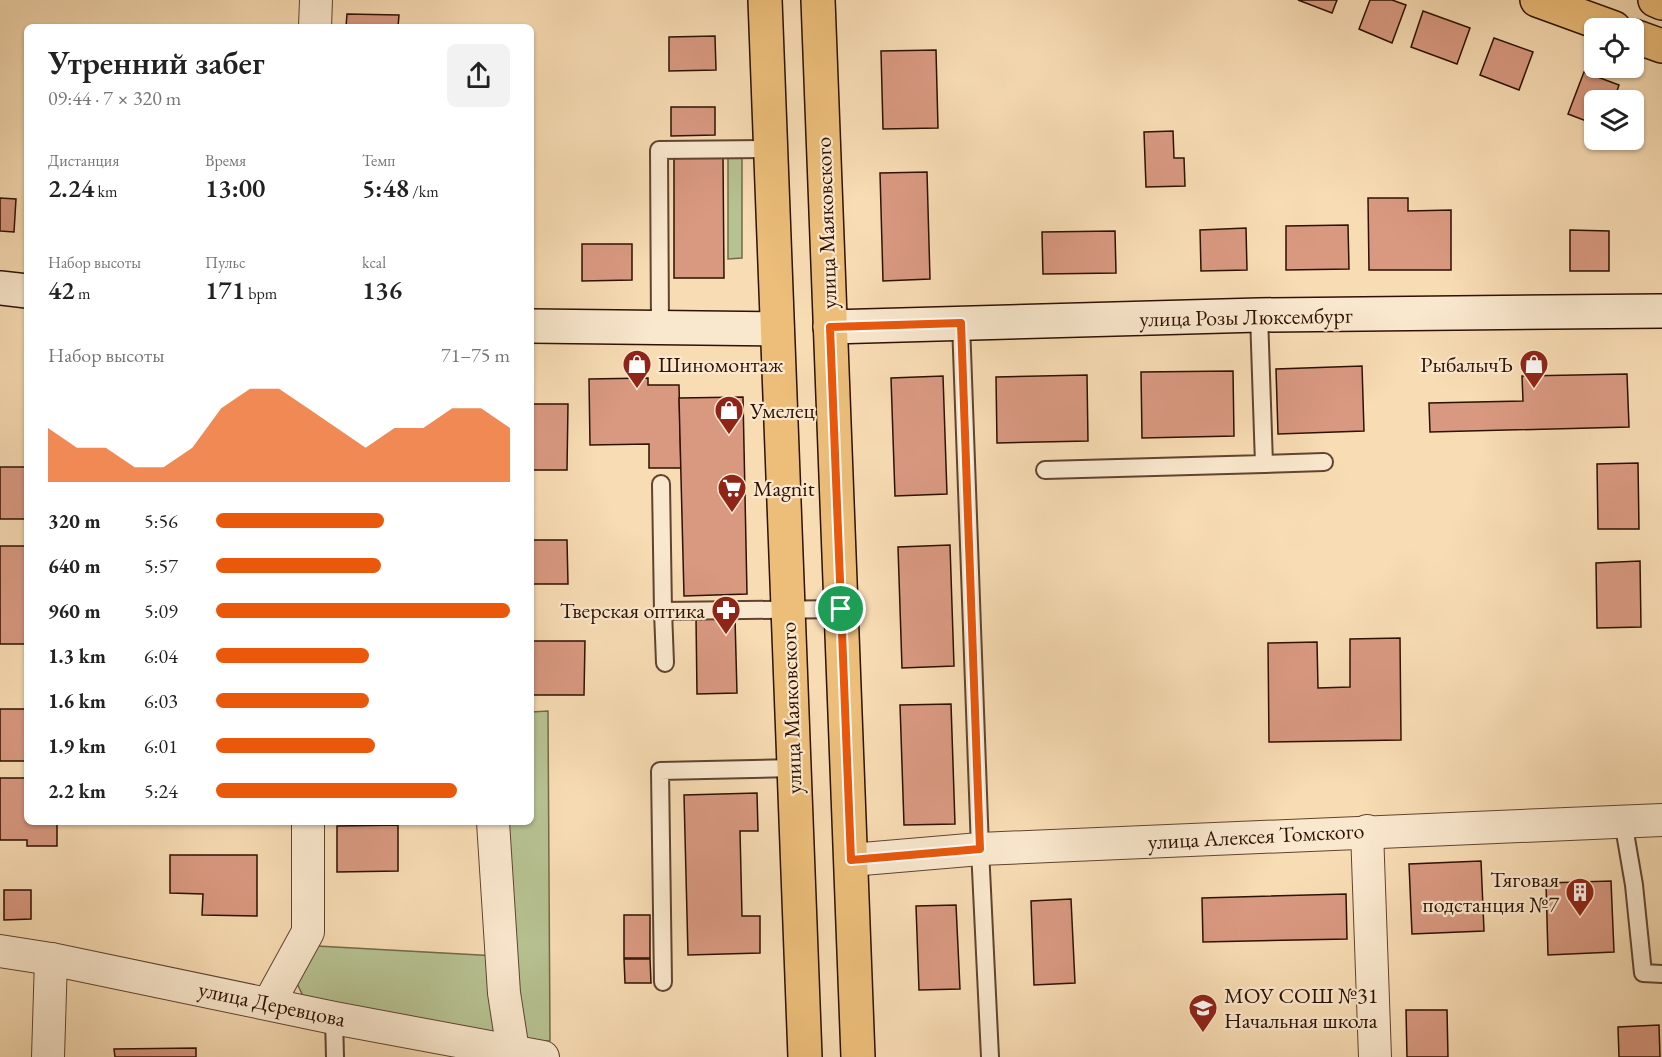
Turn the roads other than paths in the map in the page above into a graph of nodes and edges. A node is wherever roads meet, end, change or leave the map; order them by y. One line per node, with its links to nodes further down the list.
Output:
1 (316, 0): 8 (street)
2 (765, 0): 11 (main road, улица Маяковского)
3 (818, 0): 18 (main road, улица Маяковского)
4 (1537, 0): 7 (main road)
5 (1655, 0): 6 (main road)
6 (1662, 3)
7 (1586, 18)
8 (315, 24)
9 (1644, 40): 10 (main road)
10 (1662, 46)
11 (770, 149): 19 (lane); 20 (main road, улица Маяковского)
12 (0, 288): 13 (street)
13 (24, 291)
14 (1662, 311): 15 (street, улица Розы Люксембург)
15 (1259, 315): 16 (street, улица Розы Люксембург); 22 (lane)
16 (961, 323): 18 (street, улица Розы Люксембург); 35 (lane)
17 (534, 326): 19 (street)
18 (830, 327): 26 (main road, улица Маяковского)
19 (660, 328): 20 (street)
20 (777, 329): 25 (main road, улица Маяковского)
21 (1324, 462): 22 (lane)
22 (1264, 464): 23 (lane)
23 (1045, 470)
24 (661, 484): 27 (lane)
25 (788, 609): 26 (lane); 27 (lane); 29 (main road, улица Маяковского)
26 (841, 609): 36 (main road, улица Маяковского)
27 (663, 611): 28 (lane)
28 (665, 663)
29 (794, 768): 40 (lane); 46 (main road, улица Маяковского)
30 (1662, 820): 31 (street, улица Алексея Томского)
31 (1623, 821): 34 (street, улица Алексея Томского); 39 (lane)
32 (308, 825): 41 (street)
33 (493, 825): 43 (street)
34 (1367, 831): 35 (street, улица Алексея Томского); 49 (street)
35 (980, 849): 36 (street, улица Алексея Томского); 48 (lane)
36 (851, 860): 47 (main road, улица Маяковского)
37 (0, 951): 38 (street, улица Деревцова)
38 (51, 959): 41 (street, улица Деревцова); 44 (street)
39 (1662, 974)
40 (663, 982)
41 (269, 1003): 42 (street, улица Деревцова)
42 (334, 1018): 43 (street, улица Деревцова); 45 (lane)
43 (528, 1055)
44 (48, 1057)
45 (335, 1057)
46 (805, 1057)
47 (858, 1057)
48 (990, 1057)
49 (1375, 1057)

